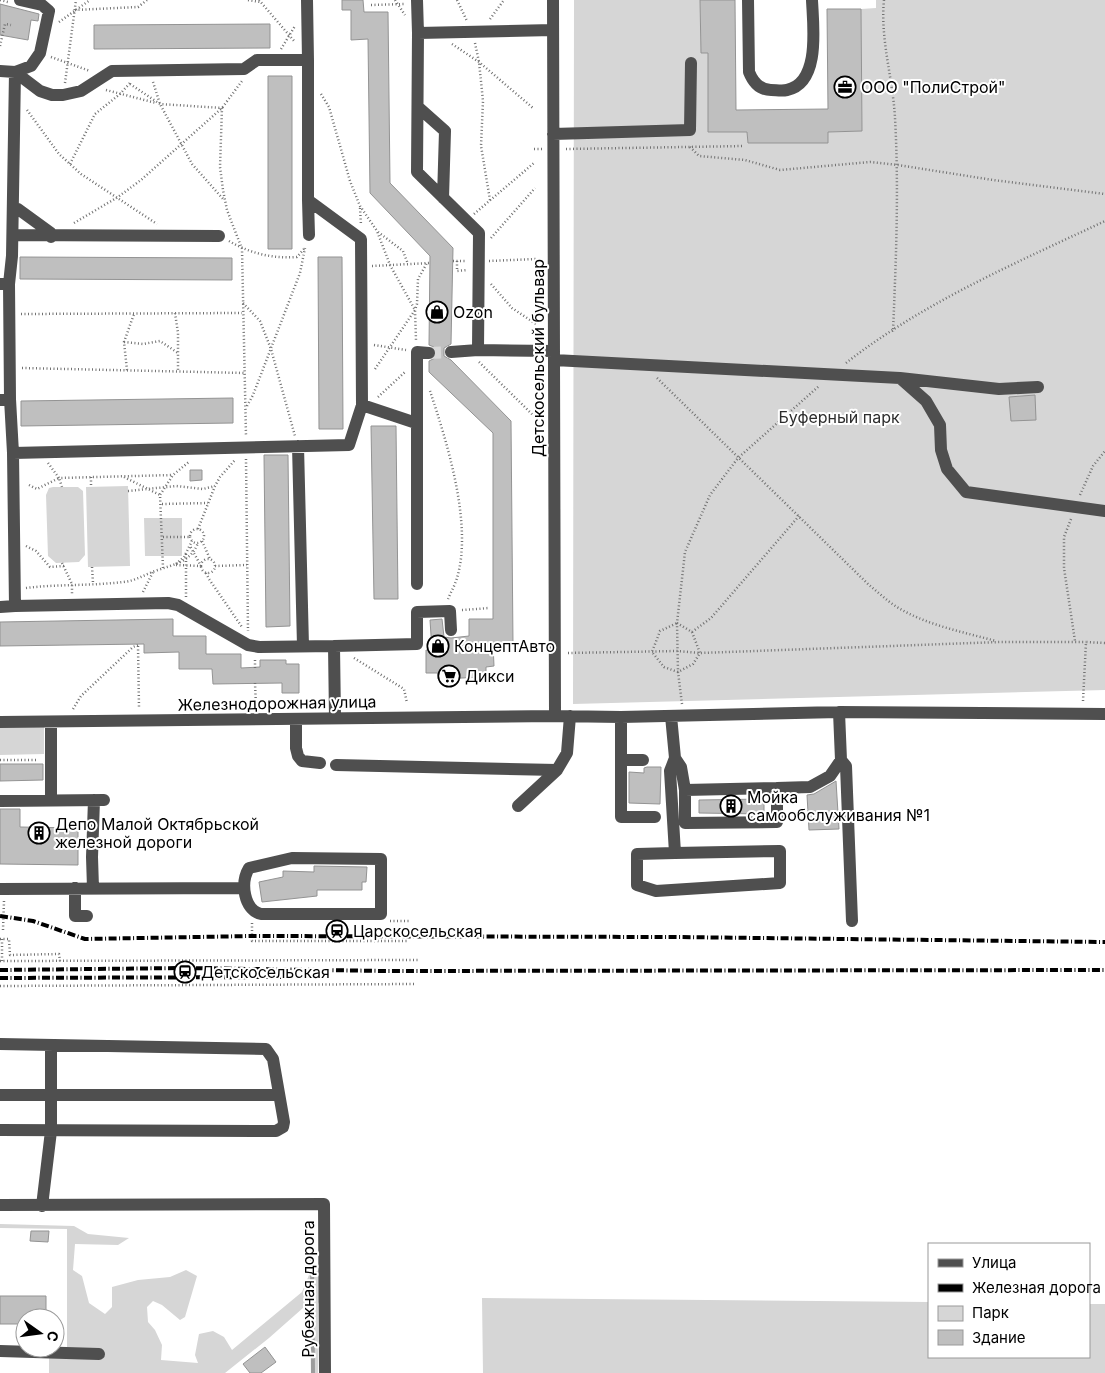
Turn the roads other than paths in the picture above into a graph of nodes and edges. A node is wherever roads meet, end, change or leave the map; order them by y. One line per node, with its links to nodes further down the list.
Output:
1 (553, 0): 7 (street, Детскосельский бульвар)
2 (748, 0): 3 (street)
3 (812, 0)
4 (18, 2): 11 (street)
5 (417, 2): 8 (street)
6 (307, 4): 9 (street)
7 (553, 30): 8 (street); 17 (street, Детскосельский бульвар)
8 (418, 33): 16 (street)
9 (308, 60): 14 (street); 19 (street)
10 (691, 63): 17 (street)
11 (31, 66): 13 (street); 14 (street)
12 (0, 71): 13 (street)
13 (16, 72): 14 (street); 15 (street)
14 (31, 84): 15 (street)
15 (16, 94): 20 (street)
16 (418, 107): 18 (street); 18 (street)
17 (553, 134): 29 (street, Детскосельский бульвар)
18 (443, 198): 26 (street)
19 (308, 200): 22 (street); 33 (street)
20 (14, 209): 21 (street); 23 (street)
21 (13, 235): 23 (street); 25 (street)
22 (309, 235)
23 (51, 236): 24 (street)
24 (219, 236)
25 (5, 284): 32 (street)
26 (474, 351): 27 (street); 29 (street)
27 (451, 352)
28 (421, 355): 34 (street)
29 (554, 355): 30 (street); 46 (street, Детскосельский бульвар)
30 (900, 378): 31 (street); 37 (street)
31 (1038, 387)
32 (5, 400): 36 (street)
33 (365, 406): 34 (street); 35 (street)
34 (416, 423): 38 (street)
35 (298, 446): 36 (street); 42 (street)
36 (13, 453): 39 (street)
37 (1105, 511)
38 (417, 584)
39 (15, 606): 40 (street); 42 (street)
40 (0, 607)
41 (451, 630): 43 (street)
42 (303, 646): 43 (street)
43 (334, 646): 51 (street)
44 (839, 712): 45 (street, Железнодорожная улица); 48 (street, Железнодорожная улица); 57 (street)
45 (1105, 714)
46 (555, 716): 47 (street, Железнодорожная улица); 51 (street, Железнодорожная улица)
47 (570, 716): 49 (street, Железнодорожная улица); 60 (street)
48 (671, 716): 49 (street, Железнодорожная улица); 54 (street)
49 (621, 717): 55 (street)
50 (296, 718): 51 (street, Железнодорожная улица); 53 (street, Железнодорожная улица); 58 (street)
51 (335, 718)
52 (0, 722): 53 (street, Железнодорожная улица)
53 (51, 722): 63 (street)
54 (675, 758): 62 (street); 67 (street)
55 (621, 760): 56 (street); 66 (street)
56 (643, 760)
57 (840, 760): 61 (street); 73 (street)
58 (320, 763)
59 (336, 765): 60 (street)
60 (557, 770): 65 (street)
61 (777, 788): 62 (street); 62 (street)
62 (685, 790)
63 (51, 800): 64 (street); 69 (street)
64 (0, 801)
65 (518, 806)
66 (655, 817)
67 (675, 853): 67 (street)
68 (75, 888): 69 (street); 71 (street); 72 (street)
69 (93, 888): 70 (street)
70 (244, 888): 70 (street)
71 (2, 893)
72 (87, 916)
73 (852, 921)
74 (0, 1044): 75 (street)
75 (51, 1045): 77 (street); 78 (street)
76 (0, 1095): 77 (street)
77 (51, 1095): 78 (street); 80 (street)
78 (279, 1095): 80 (street)
79 (0, 1130): 80 (street)
80 (51, 1131): 82 (street)
81 (0, 1205): 82 (street)
82 (42, 1206): 85 (street, Рубежная дорога)
83 (0, 1351): 84 (street)
84 (99, 1354)
85 (324, 1373)

